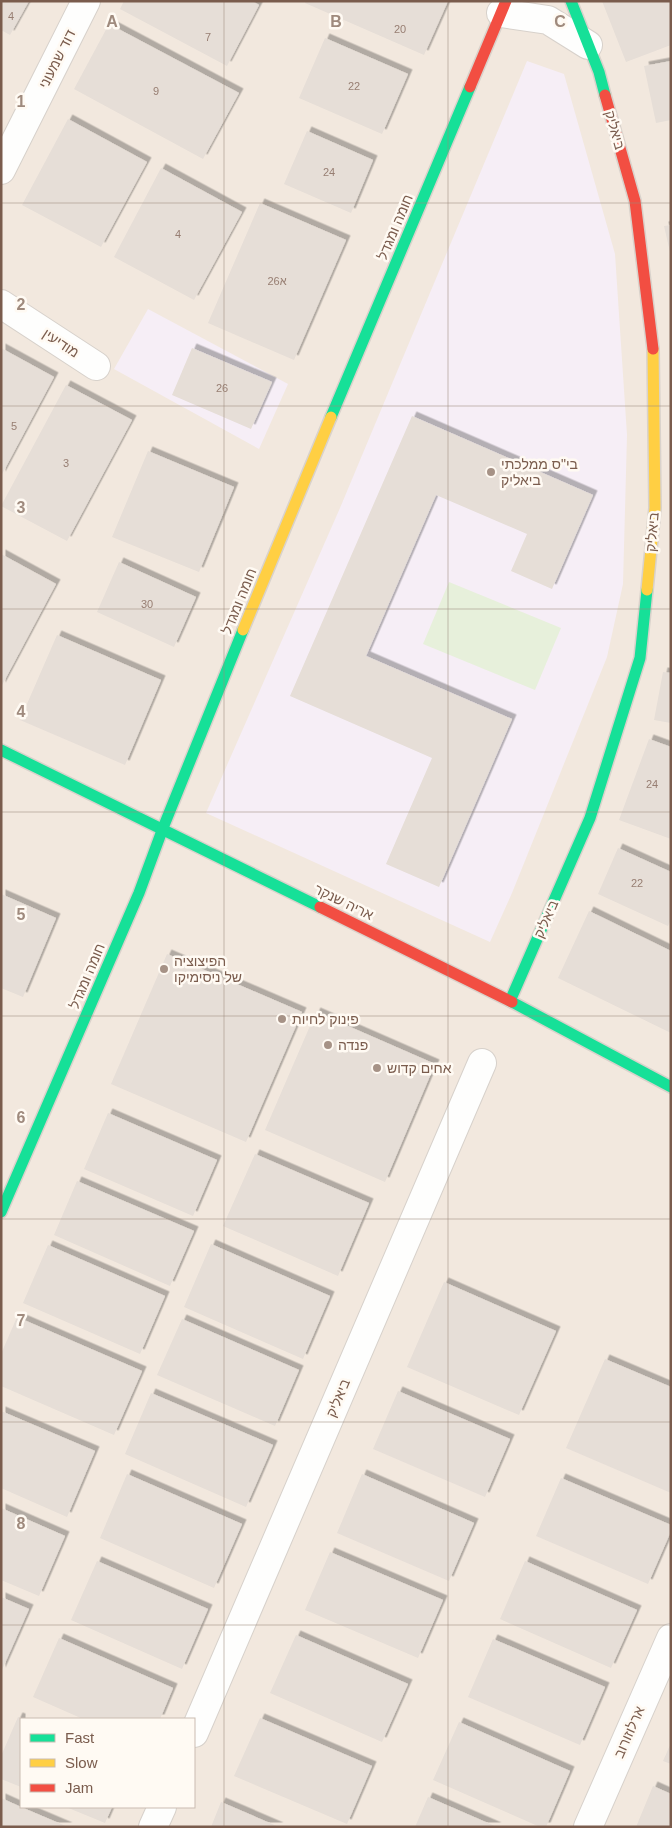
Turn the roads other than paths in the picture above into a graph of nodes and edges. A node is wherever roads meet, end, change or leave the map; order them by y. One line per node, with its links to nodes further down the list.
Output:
1 (86, 1): 5 (street, דוד שמעוני)
2 (571, 1): 4 (street, ביאליק)
3 (504, 7): 4 (street); 9 (street, חומה ומגדל)
4 (588, 46): 10 (street, ביאליק)
5 (1, 170)
6 (1, 304): 7 (street, מודיעין)
7 (96, 366)
8 (1, 750): 9 (street, אריה שנקר)
9 (163, 828): 10 (street, אריה שנקר); 13 (street, חומה ומגדל)
10 (510, 1001): 12 (street, אריה שנקר)
11 (482, 1063): 15 (street, ביאליק)
12 (671, 1087)
13 (1, 1212)
14 (671, 1638): 18 (street, ארלוזורוב)
15 (195, 1731)
16 (162, 1808): 17 (street)
17 (153, 1827)
18 (588, 1827)

